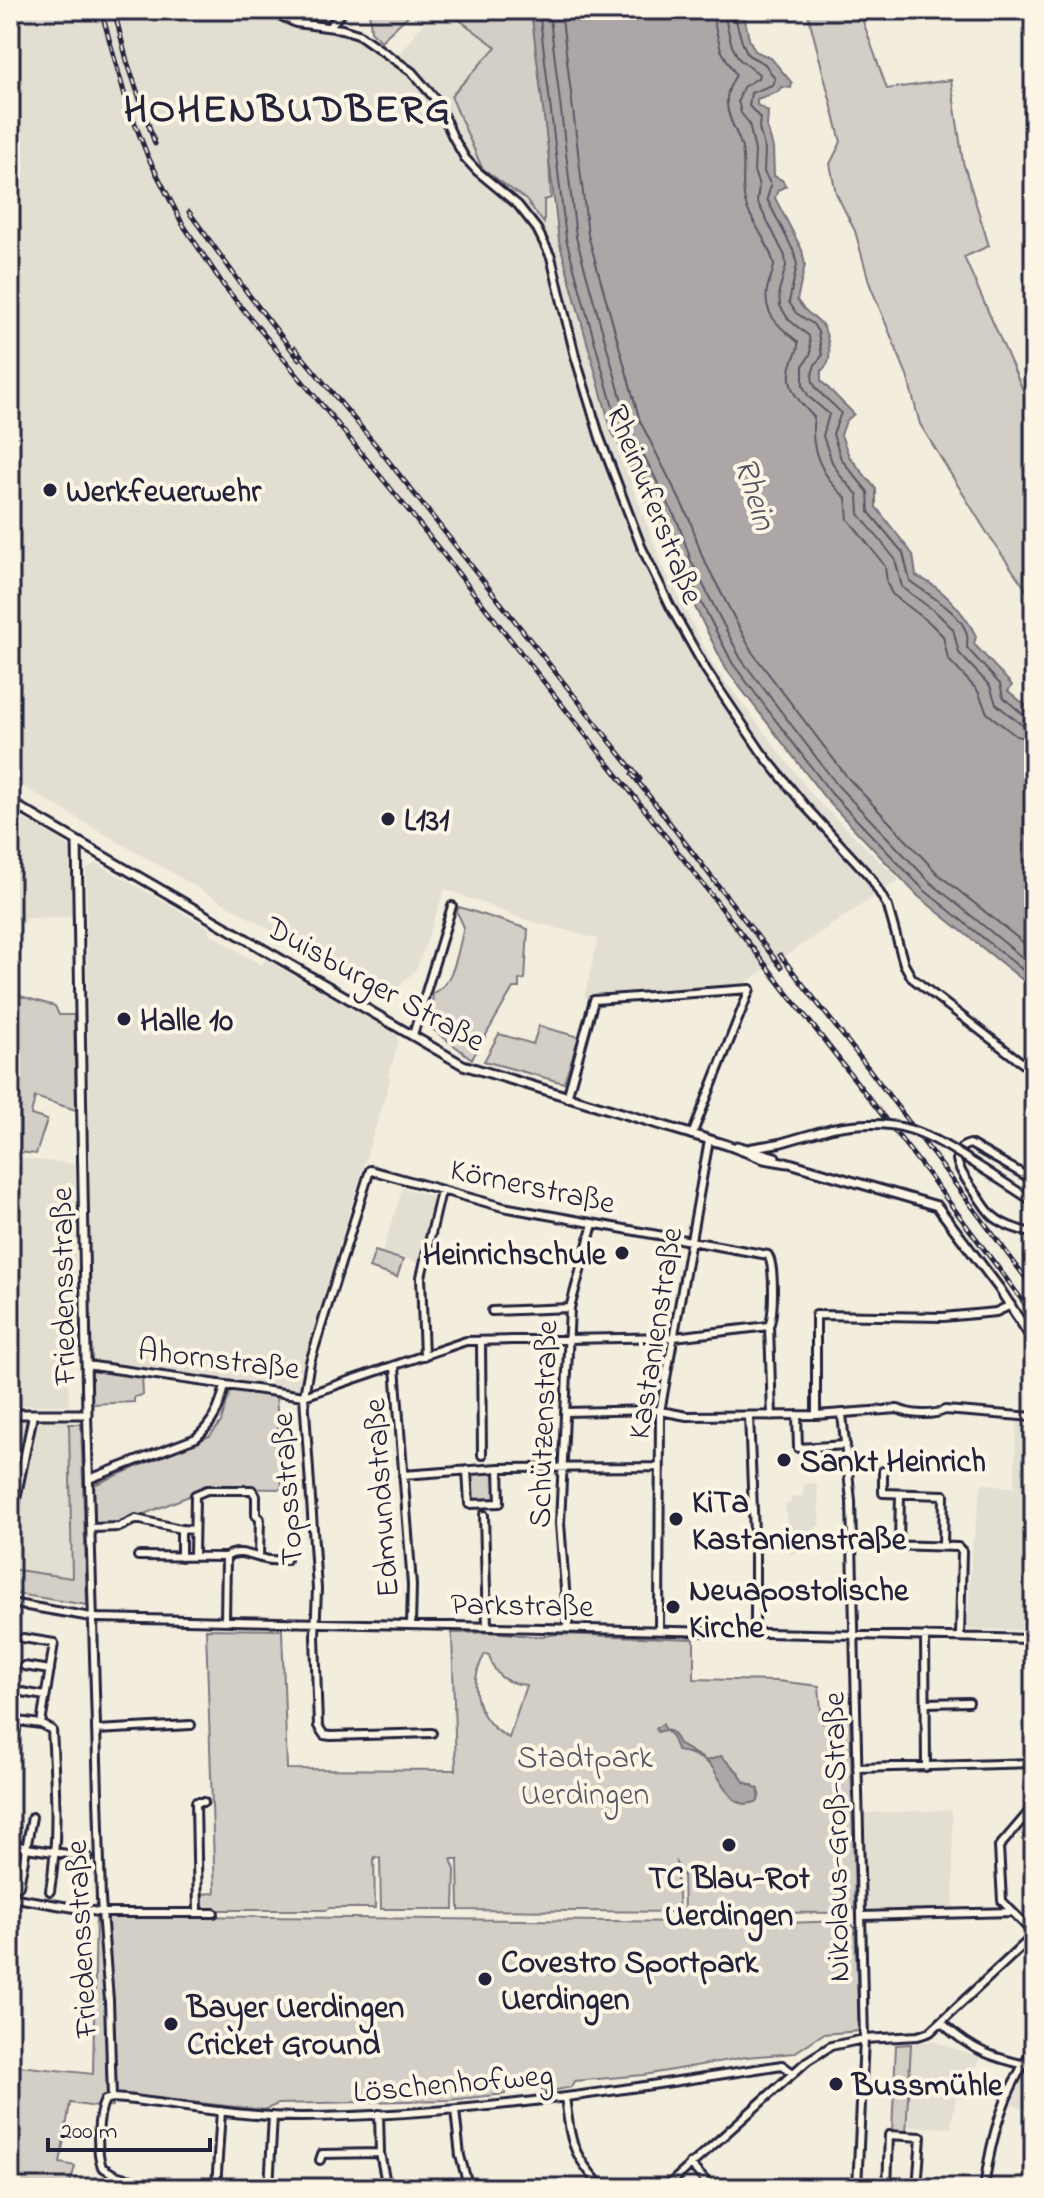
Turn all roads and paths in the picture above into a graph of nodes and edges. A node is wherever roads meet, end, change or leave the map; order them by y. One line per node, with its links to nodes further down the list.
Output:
1 (269, 10): 3 (street, Rheinuferstraße)
2 (344, 10): 3 (street)
3 (329, 27): 8 (street, Rheinuferstraße)
4 (10, 802): 5 (main road, Duisburger Straße)
5 (77, 842): 7 (main road, Duisburger Straße); 33 (main road, Friedensstraße)
6 (452, 906): 7 (street)
7 (413, 1035): 9 (main road, Duisburger Straße)
8 (1034, 1072)
9 (567, 1098): 10 (main road, Duisburger Straße); 10 (street)
10 (692, 1135): 11 (main road, Duisburger Straße)
11 (709, 1140): 13 (main road, Duisburger Straße); 23 (street, Kastanienstraße)
12 (780, 1143): 14 (street); 15 (street); 20 (street, bridge)
13 (727, 1145): 14 (main road, Duisburger Straße); 16 (main road, Duisburger Straße)
14 (749, 1148): 15 (main road, Duisburger Straße)
15 (778, 1159): 16 (main road, Duisburger Straße)
16 (788, 1163): 24 (main road, Duisburger Straße)
17 (370, 1170): 19 (street, Körnerstraße); 36 (street, Topsstraße)
18 (1034, 1177): 22 (street)
19 (441, 1191): 21 (street, Körnerstraße); 32 (street)
20 (1034, 1202)
21 (593, 1224): 23 (street, Körnerstraße); 25 (street, Schützenstraße)
22 (1034, 1234)
23 (691, 1242): 27 (street, Körnerstraße); 28 (street, Kastanienstraße)
24 (1011, 1305): 31 (main road); 44 (street)
25 (570, 1308): 26 (street); 29 (street, Schützenstraße)
26 (492, 1311)
27 (769, 1326): 28 (street, Ahornstraße); 46 (street)
28 (674, 1337): 29 (street, Ahornstraße); 38 (street, Kastanienstraße)
29 (568, 1340): 30 (street, Ahornstraße); 37 (street, Schützenstraße)
30 (481, 1342): 32 (street, Ahornstraße); 49 (street)
31 (1034, 1342)
32 (424, 1356): 34 (street, Ahornstraße)
33 (86, 1365): 35 (street, Ahornstraße); 40 (main road, Friedensstraße)
34 (395, 1367): 36 (street, Ahornstraße); 55 (street, Edmundstraße)
35 (225, 1386): 36 (street, Ahornstraße); 56 (street, Topsstraße)
36 (304, 1396): 75 (street, Topsstraße)
37 (565, 1412): 38 (street); 50 (street, Schützenstraße)
38 (660, 1412): 45 (street); 51 (street, Kastanienstraße)
39 (10, 1414): 42 (main road)
40 (87, 1414): 42 (main road); 56 (street, Friedensstraße)
41 (842, 1414): 44 (street); 47 (street); 48 (street, Nikolaus-Groß-Straße)
42 (33, 1415): 60 (street)
43 (797, 1415): 44 (street); 46 (street); 48 (street)
44 (816, 1415)
45 (749, 1416): 46 (street); 80 (street)
46 (772, 1416)
47 (1034, 1417)
48 (846, 1445): 81 (street, Nikolaus-Groß-Straße)
49 (483, 1461): 52 (street); 53 (street)
50 (562, 1467): 51 (street); 52 (street); 78 (street, Schützenstraße)
51 (659, 1467): 79 (street, Kastanienstraße)
52 (499, 1468): 58 (street)
53 (467, 1470): 55 (street); 58 (street)
54 (883, 1471): 57 (street)
55 (403, 1475): 76 (street, Edmundstraße)
56 (89, 1479): 59 (street, Friedensstraße)
57 (900, 1494): 64 (street); 65 (street)
58 (484, 1509): 77 (street)
59 (91, 1528): 61 (street); 73 (street, Friedensstraße)
60 (10, 1529)
61 (181, 1529): 62 (street); 68 (street)
62 (194, 1530): 67 (street); 70 (street)
63 (856, 1544): 64 (street)
64 (899, 1545): 65 (street)
65 (943, 1546): 83 (street)
66 (138, 1556): 68 (street)
67 (194, 1556): 68 (street); 69 (street)
68 (181, 1557)
69 (226, 1557): 70 (street); 74 (street)
70 (259, 1557): 71 (street)
71 (286, 1560)
72 (10, 1603): 73 (street, Parkstraße)
73 (93, 1618): 74 (street, Parkstraße); 95 (street, Friedensstraße)
74 (225, 1621): 75 (street, Parkstraße)
75 (315, 1623): 76 (street, Parkstraße); 96 (street, Topsstraße)
76 (411, 1625): 77 (street, Parkstraße)
77 (487, 1627): 78 (street, Parkstraße)
78 (568, 1628): 79 (street, Parkstraße)
79 (659, 1630): 80 (street, Parkstraße)
80 (755, 1633): 81 (street, Parkstraße)
81 (855, 1635): 82 (street, Parkstraße); 100 (street, Nikolaus-Groß-Straße)
82 (925, 1636): 83 (street, Parkstraße); 91 (street)
83 (960, 1637): 85 (street, Parkstraße)
84 (23, 1638): 87 (street)
85 (1034, 1639)
86 (24, 1666): 87 (street)
87 (50, 1670): 89 (street)
88 (16, 1691): 89 (street)
89 (45, 1696): 93 (street)
90 (969, 1702): 91 (street)
91 (925, 1703): 99 (street)
92 (14, 1720): 93 (street); 97 (street)
93 (41, 1724): 106 (street)
94 (191, 1725): 95 (street)
95 (96, 1730): 112 (street, Friedensstraße)
96 (432, 1733)
97 (10, 1762)
98 (1034, 1763): 99 (street)
99 (926, 1767): 100 (street)
100 (857, 1768): 115 (street, Nikolaus-Groß-Straße)
101 (204, 1802): 113 (street)
102 (1034, 1806): 111 (street)
103 (32, 1817): 105 (street)
104 (10, 1842): 105 (street)
105 (26, 1848): 106 (street); 108 (street)
106 (55, 1851): 107 (street); 109 (street)
107 (88, 1857)
108 (19, 1886)
109 (50, 1891)
110 (10, 1897): 112 (street)
111 (1012, 1912): 115 (street); 116 (street)
112 (104, 1913): 113 (street); 124 (street, Friedensstraße)
113 (198, 1913): 114 (street)
114 (214, 1913)
115 (861, 1916): 118 (street, Nikolaus-Groß-Straße)
116 (1034, 1934): 117 (street)
117 (942, 2023): 118 (street); 120 (street)
118 (864, 2039): 122 (street); 140 (street, Nikolaus-Groß-Straße)
119 (1034, 2049): 120 (street)
120 (1023, 2064): 121 (street); 143 (street)
121 (1034, 2067)
122 (793, 2073): 123 (street, Löschenhofweg); 131 (street)
123 (565, 2097): 125 (street, Löschenhofweg); 137 (street)
124 (112, 2098): 126 (street, Löschenhofweg); 132 (street)
125 (455, 2110): 127 (street, Löschenhofweg); 136 (street)
126 (221, 2111): 128 (street, Löschenhofweg); 133 (street)
127 (379, 2114): 128 (street, Löschenhofweg); 129 (street)
128 (273, 2116): 134 (street)
129 (380, 2153): 130 (street); 135 (street)
130 (320, 2160)
131 (690, 2164): 138 (street); 139 (street)
132 (159, 2188)
133 (216, 2188)
134 (269, 2188)
135 (387, 2188)
136 (469, 2188)
137 (603, 2188)
138 (665, 2188)
139 (712, 2188)
140 (857, 2188)
141 (887, 2188): 142 (street)
142 (917, 2188)
143 (984, 2188)

